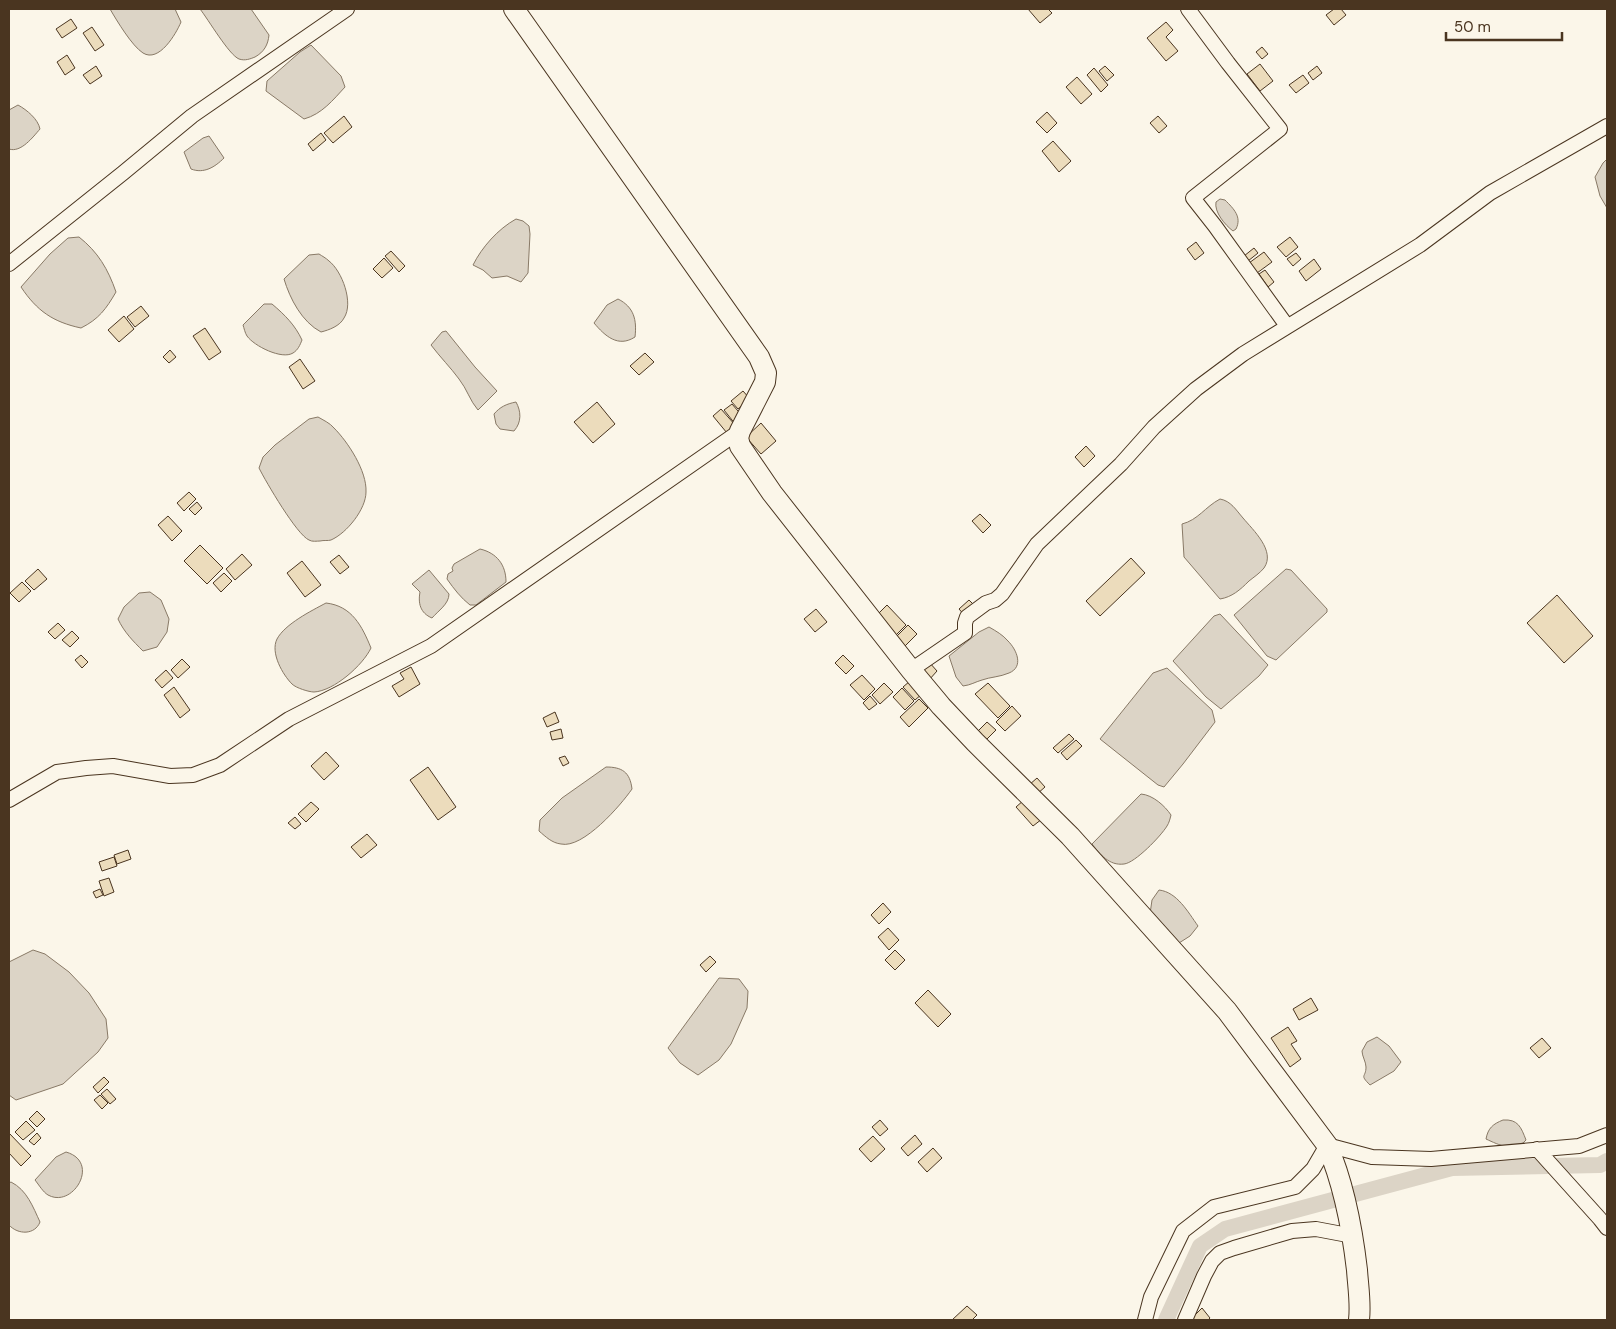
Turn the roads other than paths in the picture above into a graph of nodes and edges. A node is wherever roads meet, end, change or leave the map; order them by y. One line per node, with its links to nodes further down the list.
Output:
1 (347, 9): 5 (street)
2 (514, 9): 7 (main road)
3 (1188, 9): 6 (street)
4 (1607, 126): 6 (street)
5 (9, 264)
6 (1287, 326): 8 (street)
7 (740, 431): 8 (main road); 9 (street)
8 (911, 670): 12 (main road)
9 (9, 800)
10 (1607, 1135): 11 (street)
11 (1537, 1149): 12 (street); 13 (street)
12 (1330, 1154): 14 (main road); 15 (street)
13 (1607, 1228)
14 (1353, 1233): 16 (street); 17 (main road)
15 (1145, 1320)
16 (1185, 1320)
17 (1359, 1320)

